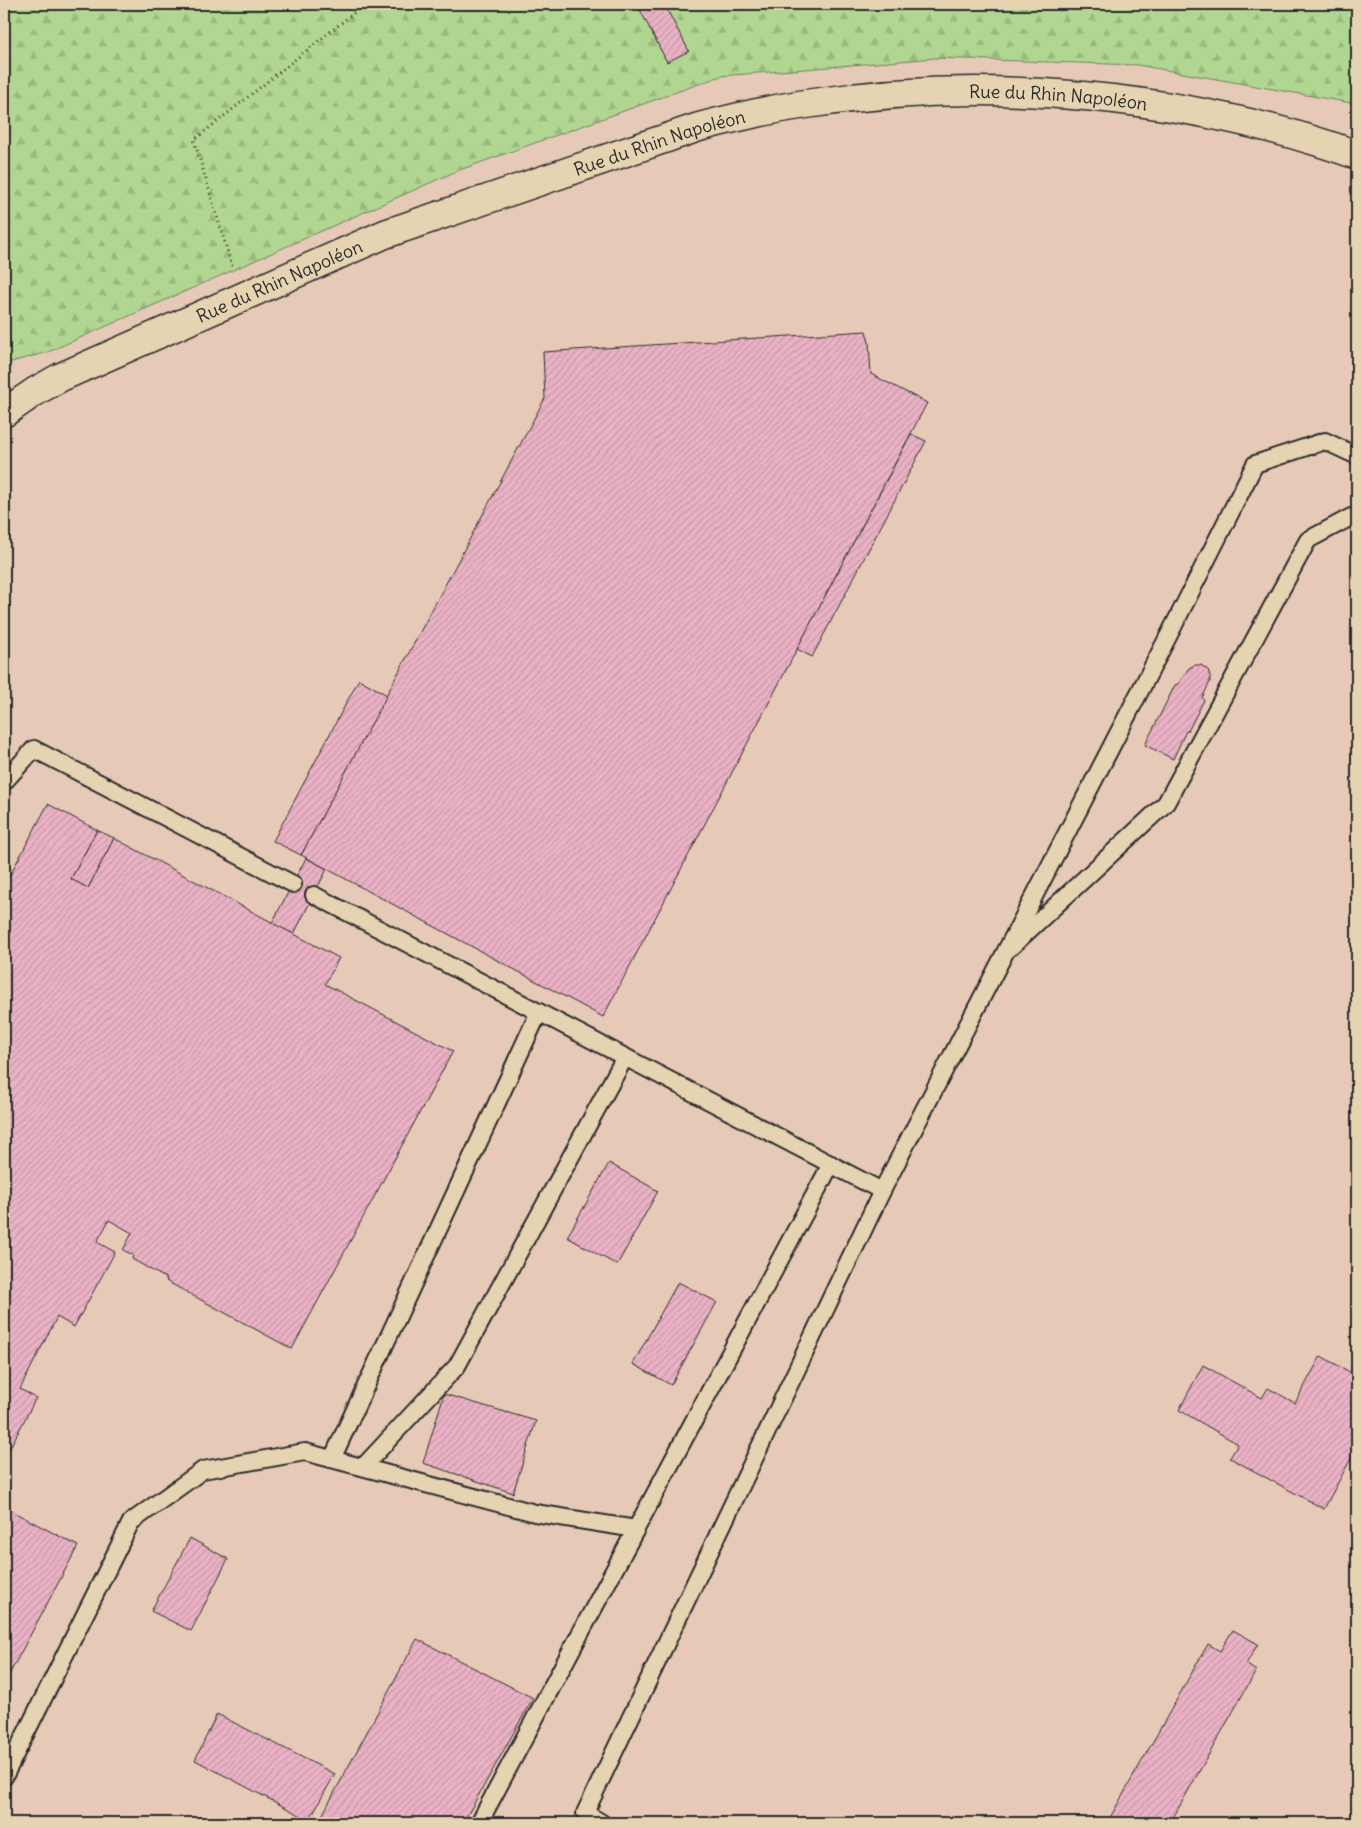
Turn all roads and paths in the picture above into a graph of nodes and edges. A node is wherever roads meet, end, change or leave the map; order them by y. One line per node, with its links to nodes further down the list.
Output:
1 (365, 4): 3 (path)
2 (1357, 155): 4 (main road, Rue du Rhin Napoléon)
3 (232, 266)
4 (4, 413)
5 (1357, 456): 10 (lane)
6 (1357, 517): 10 (lane)
7 (4, 782): 8 (lane)
8 (293, 884)
9 (314, 895): 11 (lane)
10 (1002, 956): 14 (lane)
11 (539, 1012): 12 (lane); 15 (lane)
12 (625, 1057): 13 (lane); 16 (lane)
13 (831, 1164): 14 (lane); 17 (lane)
14 (882, 1191): 20 (lane)
15 (332, 1459): 16 (lane); 18 (lane)
16 (363, 1467): 17 (lane)
17 (636, 1529): 19 (lane)
18 (4, 1777)
19 (479, 1823)
20 (602, 1823)

